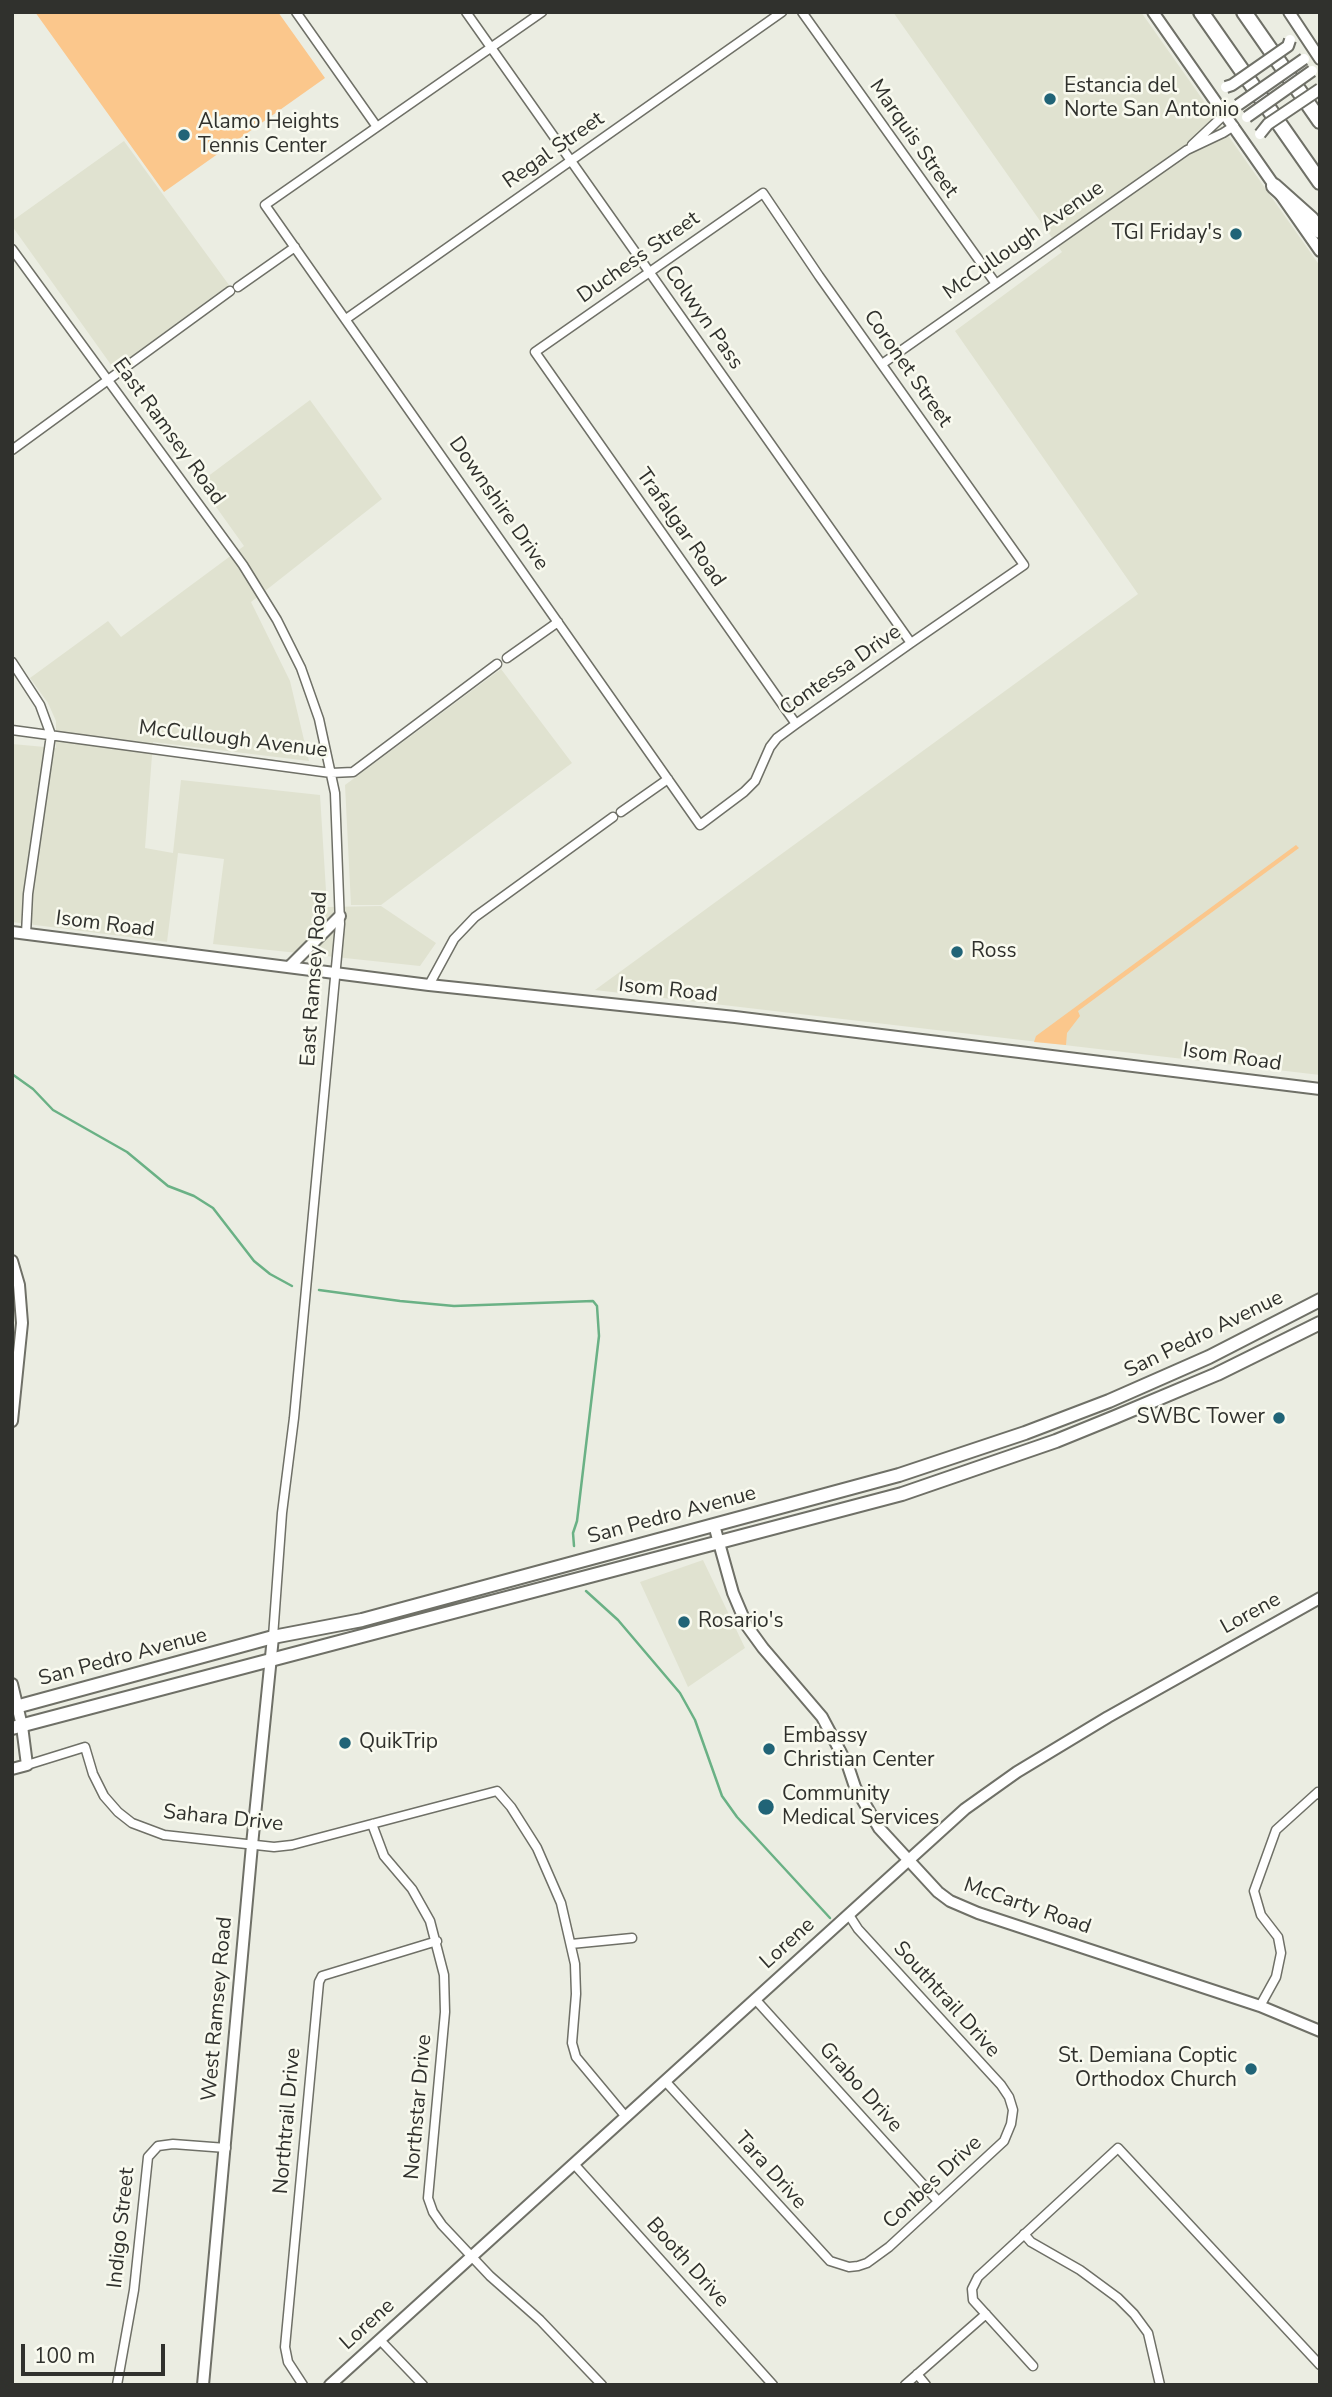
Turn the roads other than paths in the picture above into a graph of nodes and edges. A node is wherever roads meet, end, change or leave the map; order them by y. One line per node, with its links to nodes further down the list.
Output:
1 (296, 12): 20 (street)
2 (466, 12): 11 (street, Colwyn Pass)
3 (541, 12): 11 (street)
4 (782, 12): 22 (street, Regal Street)
5 (802, 12): 32 (street, Marquis Street)
6 (1153, 12): 15 (street)
7 (1189, 12): 12 (highway)
8 (1201, 12): 12 (highway)
9 (1244, 12): 18 (highway)
10 (1287, 12): 13 (street); 15 (street, bridge)
11 (491, 47): 20 (street); 22 (street, Colwyn Pass)
12 (1230, 53): 24 (highway)
13 (1318, 53): 17 (street, McCullough Avenue, bridge)
14 (1316, 68): 19 (street, McCullough Avenue, bridge)
15 (1198, 76): 17 (street)
16 (1320, 89): 23 (street, bridge)
17 (1225, 114): 19 (street); 21 (street, McCullough Avenue)
18 (1320, 121)
19 (1234, 126): 21 (street, McCullough Avenue); 23 (street)
20 (377, 127): 28 (street, Downshire Drive)
21 (1187, 150): 32 (street, McCullough Avenue)
22 (572, 160): 31 (street, Colwyn Pass); 33 (street, Regal Street)
23 (1261, 166): 25 (street)
24 (1320, 182)
25 (1274, 186): 27 (highway); 30 (street)
26 (763, 193): 31 (street, Duchess Street); 35 (street, Coronet Street)
27 (1320, 231)
28 (295, 247): 33 (street, Downshire Drive); 36 (street)
29 (12, 249): 36 (street, East Ramsey Road)
30 (1320, 251)
31 (649, 272): 34 (street, Duchess Street); 40 (street, Colwyn Pass)
32 (996, 284): 35 (street, McCullough Avenue)
33 (346, 319): 39 (street, Downshire Drive)
34 (535, 352): 44 (street, Trafalgar Road)
35 (882, 364): 38 (street, Coronet Street)
36 (108, 379): 37 (street); 47 (street, East Ramsey Road)
37 (12, 450)
38 (1024, 565): 40 (street, Contessa Drive)
39 (558, 622): 41 (street); 48 (street, Downshire Drive)
40 (911, 643): 44 (street, Contessa Drive)
41 (507, 658)
42 (12, 662): 46 (street)
43 (497, 664): 47 (street, McCullough Avenue)
44 (796, 724): 49 (street, Contessa Drive)
45 (12, 730): 46 (street, McCullough Avenue)
46 (51, 735): 47 (street, McCullough Avenue); 52 (street)
47 (331, 773): 50 (street, East Ramsey Road)
48 (668, 779): 49 (street, Downshire Drive); 55 (street)
49 (700, 825)
50 (340, 916): 53 (street); 54 (street, East Ramsey Road)
51 (12, 932): 52 (street, Isom Road)
52 (26, 934): 53 (street, Isom Road)
53 (290, 966): 54 (street, Isom Road)
54 (336, 973): 55 (street, Isom Road); 70 (street, East Ramsey Road)
55 (429, 985): 56 (street, Isom Road)
56 (1320, 1089)
57 (12, 1261): 64 (street)
58 (1320, 1300): 60 (main road, San Pedro Avenue)
59 (1320, 1323): 62 (main road, San Pedro Avenue)
60 (1249, 1337): 61 (main road, San Pedro Avenue); 62 (main road)
61 (1222, 1350): 63 (main road); 65 (main road, San Pedro Avenue)
62 (1258, 1354): 63 (main road, San Pedro Avenue)
63 (1230, 1368): 66 (main road, San Pedro Avenue)
64 (12, 1421)
65 (714, 1525): 66 (street, McCarty Road); 67 (main road, San Pedro Avenue)
66 (718, 1542): 69 (main road, San Pedro Avenue); 80 (street, McCarty Road)
67 (481, 1588): 69 (main road); 70 (main road, San Pedro Avenue)
68 (1320, 1598): 80 (street, Lorene)
69 (485, 1604): 71 (main road, San Pedro Avenue)
70 (273, 1637): 71 (street, West Ramsey Road); 73 (main road, San Pedro Avenue)
71 (272, 1661): 74 (main road, San Pedro Avenue); 79 (street, West Ramsey Road)
72 (12, 1684): 73 (street)
73 (15, 1707): 74 (street)
74 (17, 1727): 75 (street)
75 (27, 1765): 76 (street); 79 (street, Sahara Drive)
76 (12, 1769)
77 (1319, 1794): 86 (street)
78 (372, 1824): 79 (street, Sahara Drive); 83 (street, Northstar Drive); 84 (street, Sahara Drive)
79 (252, 1845): 91 (street, West Ramsey Road)
80 (908, 1862): 81 (street, Lorene); 86 (street, McCarty Road)
81 (849, 1915): 85 (street, Lorene); 89 (street, Southtrail Drive)
82 (632, 1938): 84 (street)
83 (437, 1941): 95 (street, Northstar Drive); 104 (street, Northtrail Drive)
84 (571, 1944): 90 (street)
85 (755, 1999): 88 (street, Lorene); 93 (street, Grabo Drive)
86 (1260, 2006): 87 (street, McCarty Road)
87 (1320, 2031)
88 (666, 2082): 90 (street, Lorene); 96 (street, Tara Drive)
89 (1013, 2110): 93 (street, Conbes Drive)
90 (626, 2117): 92 (street, Lorene)
91 (226, 2148): 102 (street, Indigo Street); 103 (street, West Ramsey Road)
92 (574, 2164): 95 (street, Lorene); 108 (street, Booth Drive)
93 (938, 2201): 96 (street, Conbes Drive)
94 (1024, 2234): 97 (street); 99 (street); 111 (street)
95 (472, 2256): 98 (street, Lorene); 107 (street, Northstar Drive)
96 (858, 2266)
97 (986, 2314): 100 (street); 101 (street)
98 (380, 2340): 105 (street, Lorene); 106 (street)
99 (1320, 2365)
100 (1033, 2366)
101 (917, 2374): 109 (street); 110 (street)
102 (117, 2385)
103 (203, 2385)
104 (303, 2385)
105 (330, 2385)
106 (424, 2385)
107 (602, 2385)
108 (774, 2385)
109 (905, 2385)
110 (926, 2385)
111 (1160, 2385)

